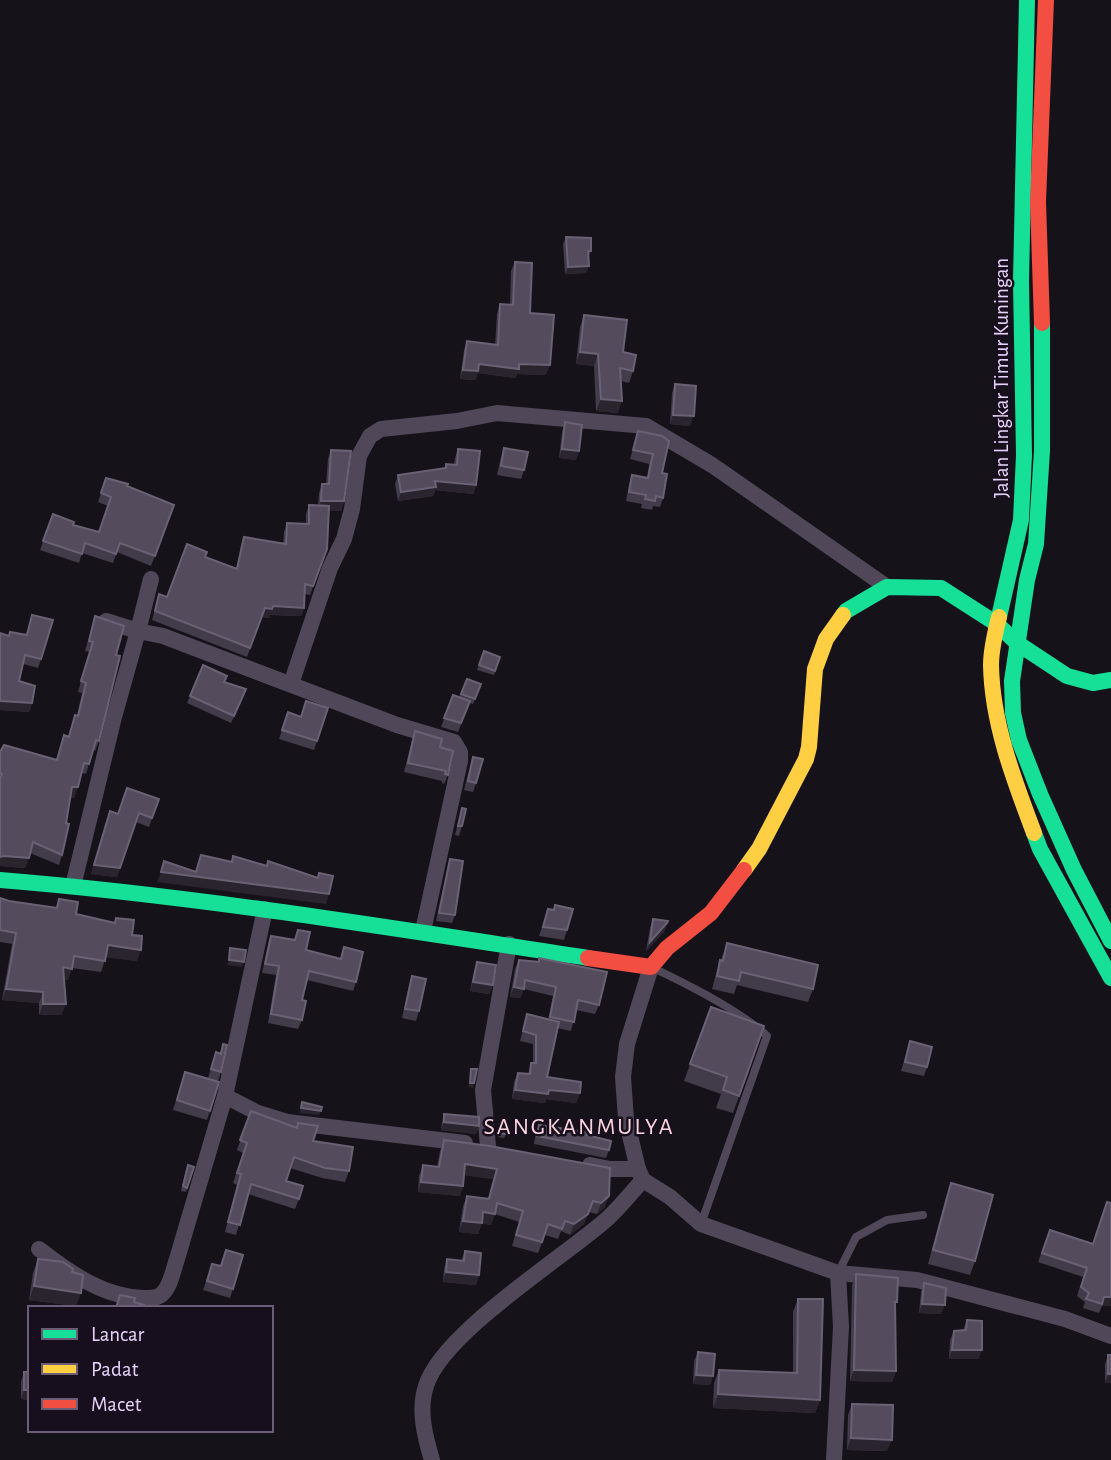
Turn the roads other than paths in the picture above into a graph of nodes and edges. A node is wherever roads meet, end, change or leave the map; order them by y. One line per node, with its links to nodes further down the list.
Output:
1 (1027, 0): 6 (main road, Jalan Lingkar Timur Kuningan)
2 (1046, 0): 8 (main road, Jalan Lingkar Timur Kuningan)
3 (151, 579): 7 (street)
4 (887, 587): 6 (main road); 10 (street); 17 (main road)
5 (95, 617): 7 (street)
6 (997, 625): 8 (main road); 18 (main road, Jalan Lingkar Timur Kuningan)
7 (138, 632): 10 (street); 12 (street)
8 (1017, 643): 9 (main road); 15 (main road, Jalan Lingkar Timur Kuningan)
9 (1111, 680)
10 (290, 684): 14 (street)
11 (0, 880): 12 (main road)
12 (73, 886): 13 (main road)
13 (265, 909): 14 (main road); 19 (street)
14 (424, 931): 16 (main road)
15 (1111, 940)
16 (509, 944): 17 (main road); 19 (street)
17 (651, 967): 21 (street); 23 (lane)
18 (1111, 978)
19 (225, 1096): 24 (street)
20 (569, 1161): 21 (street)
21 (640, 1174): 23 (street); 27 (street)
22 (923, 1215): 25 (lane)
23 (701, 1224): 25 (street)
24 (39, 1249)
25 (838, 1273): 26 (street); 28 (street)
26 (1111, 1336)
27 (432, 1460)
28 (834, 1460)

